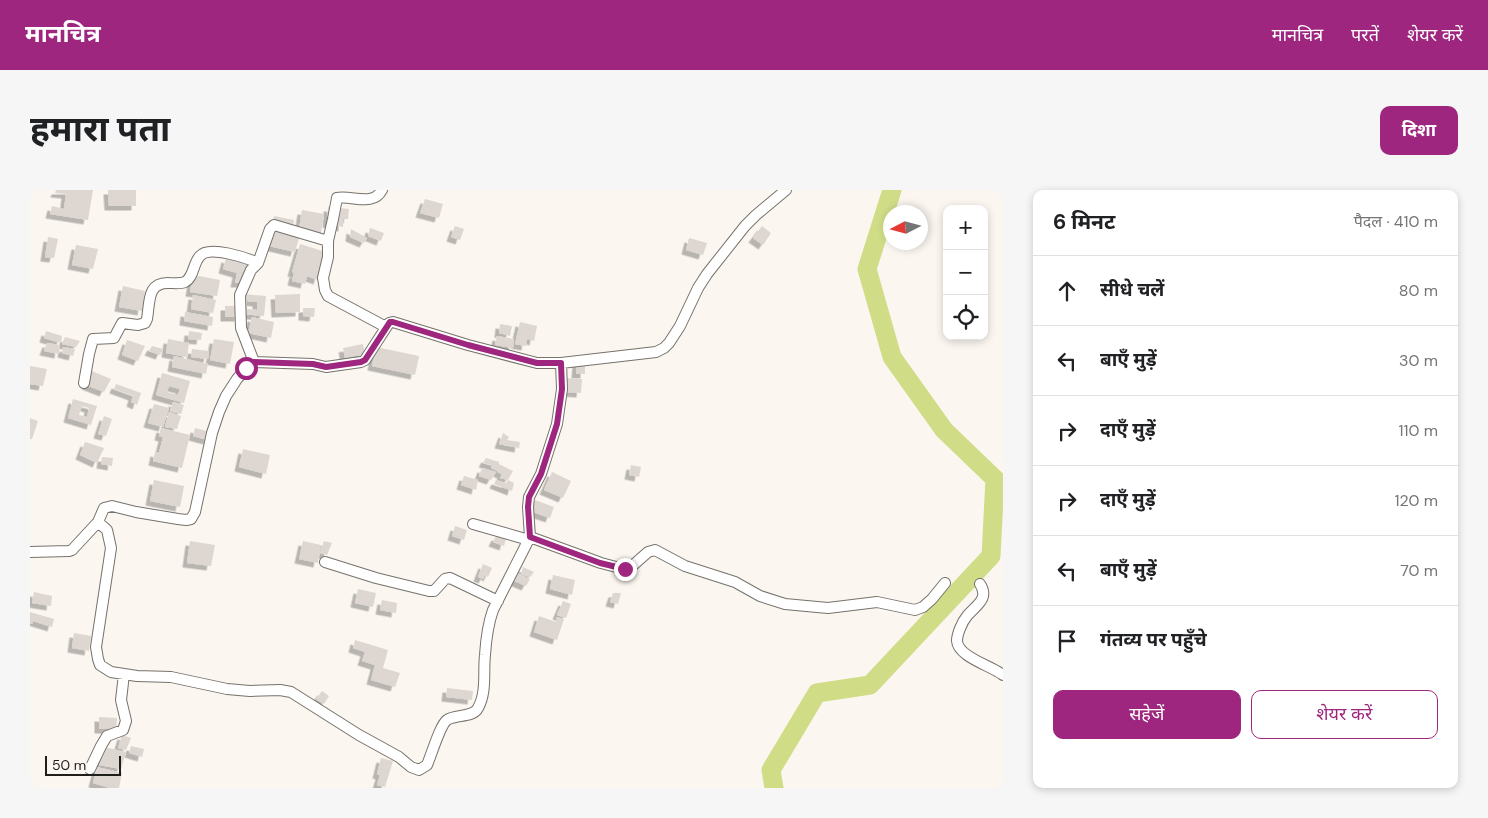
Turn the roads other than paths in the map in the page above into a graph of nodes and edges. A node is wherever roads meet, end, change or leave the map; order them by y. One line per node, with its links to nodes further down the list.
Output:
1 (382, 190): 3 (street)
2 (786, 190): 7 (street)
3 (328, 241): 4 (street); 5 (street)
4 (258, 263): 6 (street); 8 (street)
5 (386, 327): 6 (street); 7 (street)
6 (254, 362): 9 (street)
7 (561, 363): 11 (street)
8 (84, 383)
9 (98, 522): 12 (street); 17 (street)
10 (473, 524): 11 (street)
11 (529, 538): 14 (street); 16 (street)
12 (30, 552)
13 (325, 562): 16 (street)
14 (945, 583)
15 (980, 584): 18 (street)
16 (498, 602): 17 (street)
17 (124, 674): 19 (street)
18 (1003, 675)
19 (90, 770)

